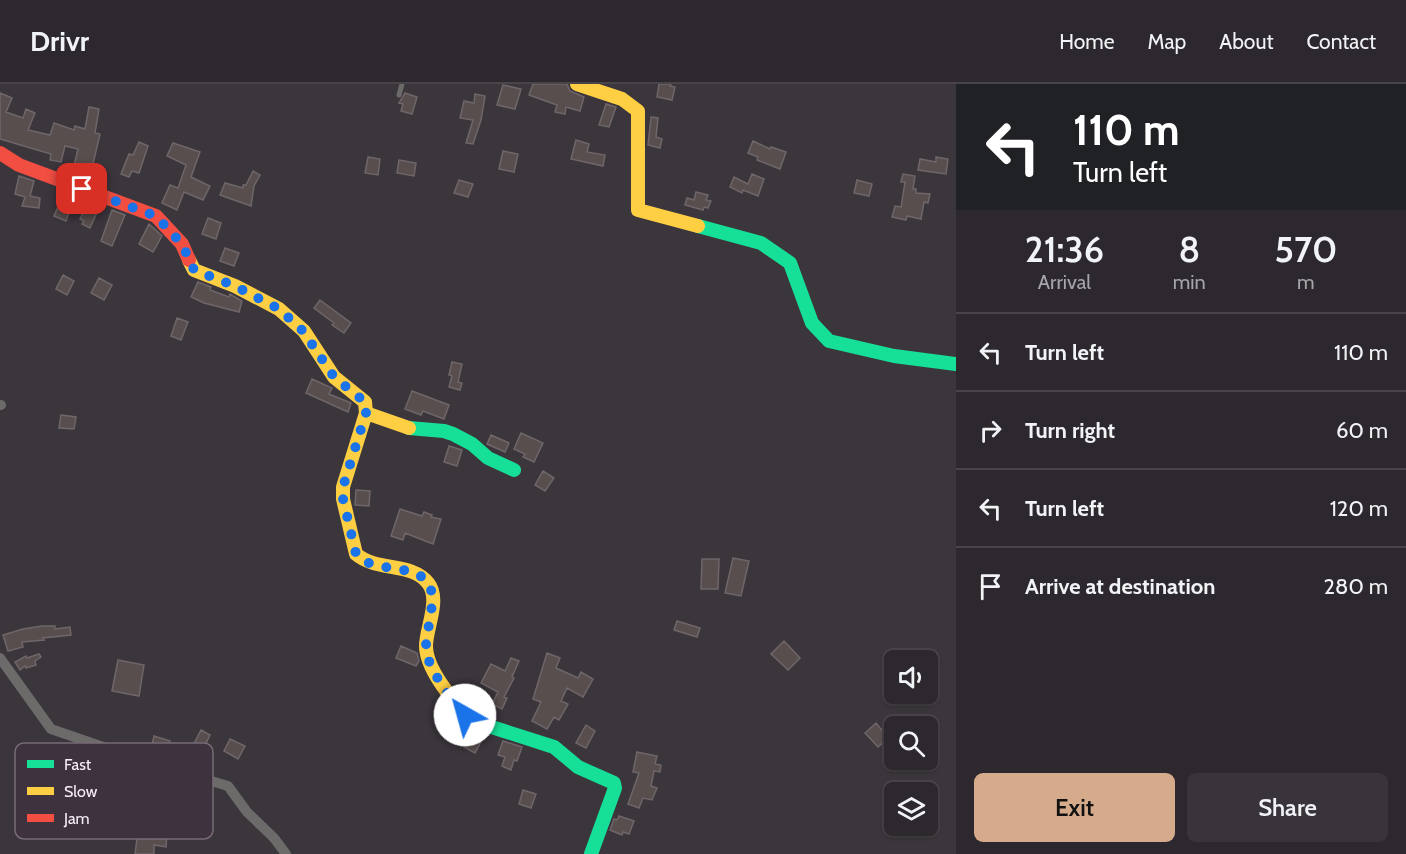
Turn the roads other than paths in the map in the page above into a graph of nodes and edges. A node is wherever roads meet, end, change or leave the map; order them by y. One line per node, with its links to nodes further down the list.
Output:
1 (402, 84): 3 (lane)
2 (577, 84): 5 (street)
3 (399, 95)
4 (0, 153): 6 (street)
5 (956, 364)
6 (366, 413): 7 (street); 12 (street)
7 (514, 470)
8 (0, 658): 9 (street)
9 (92, 743)
10 (213, 782): 11 (street)
11 (286, 854)
12 (591, 854)

